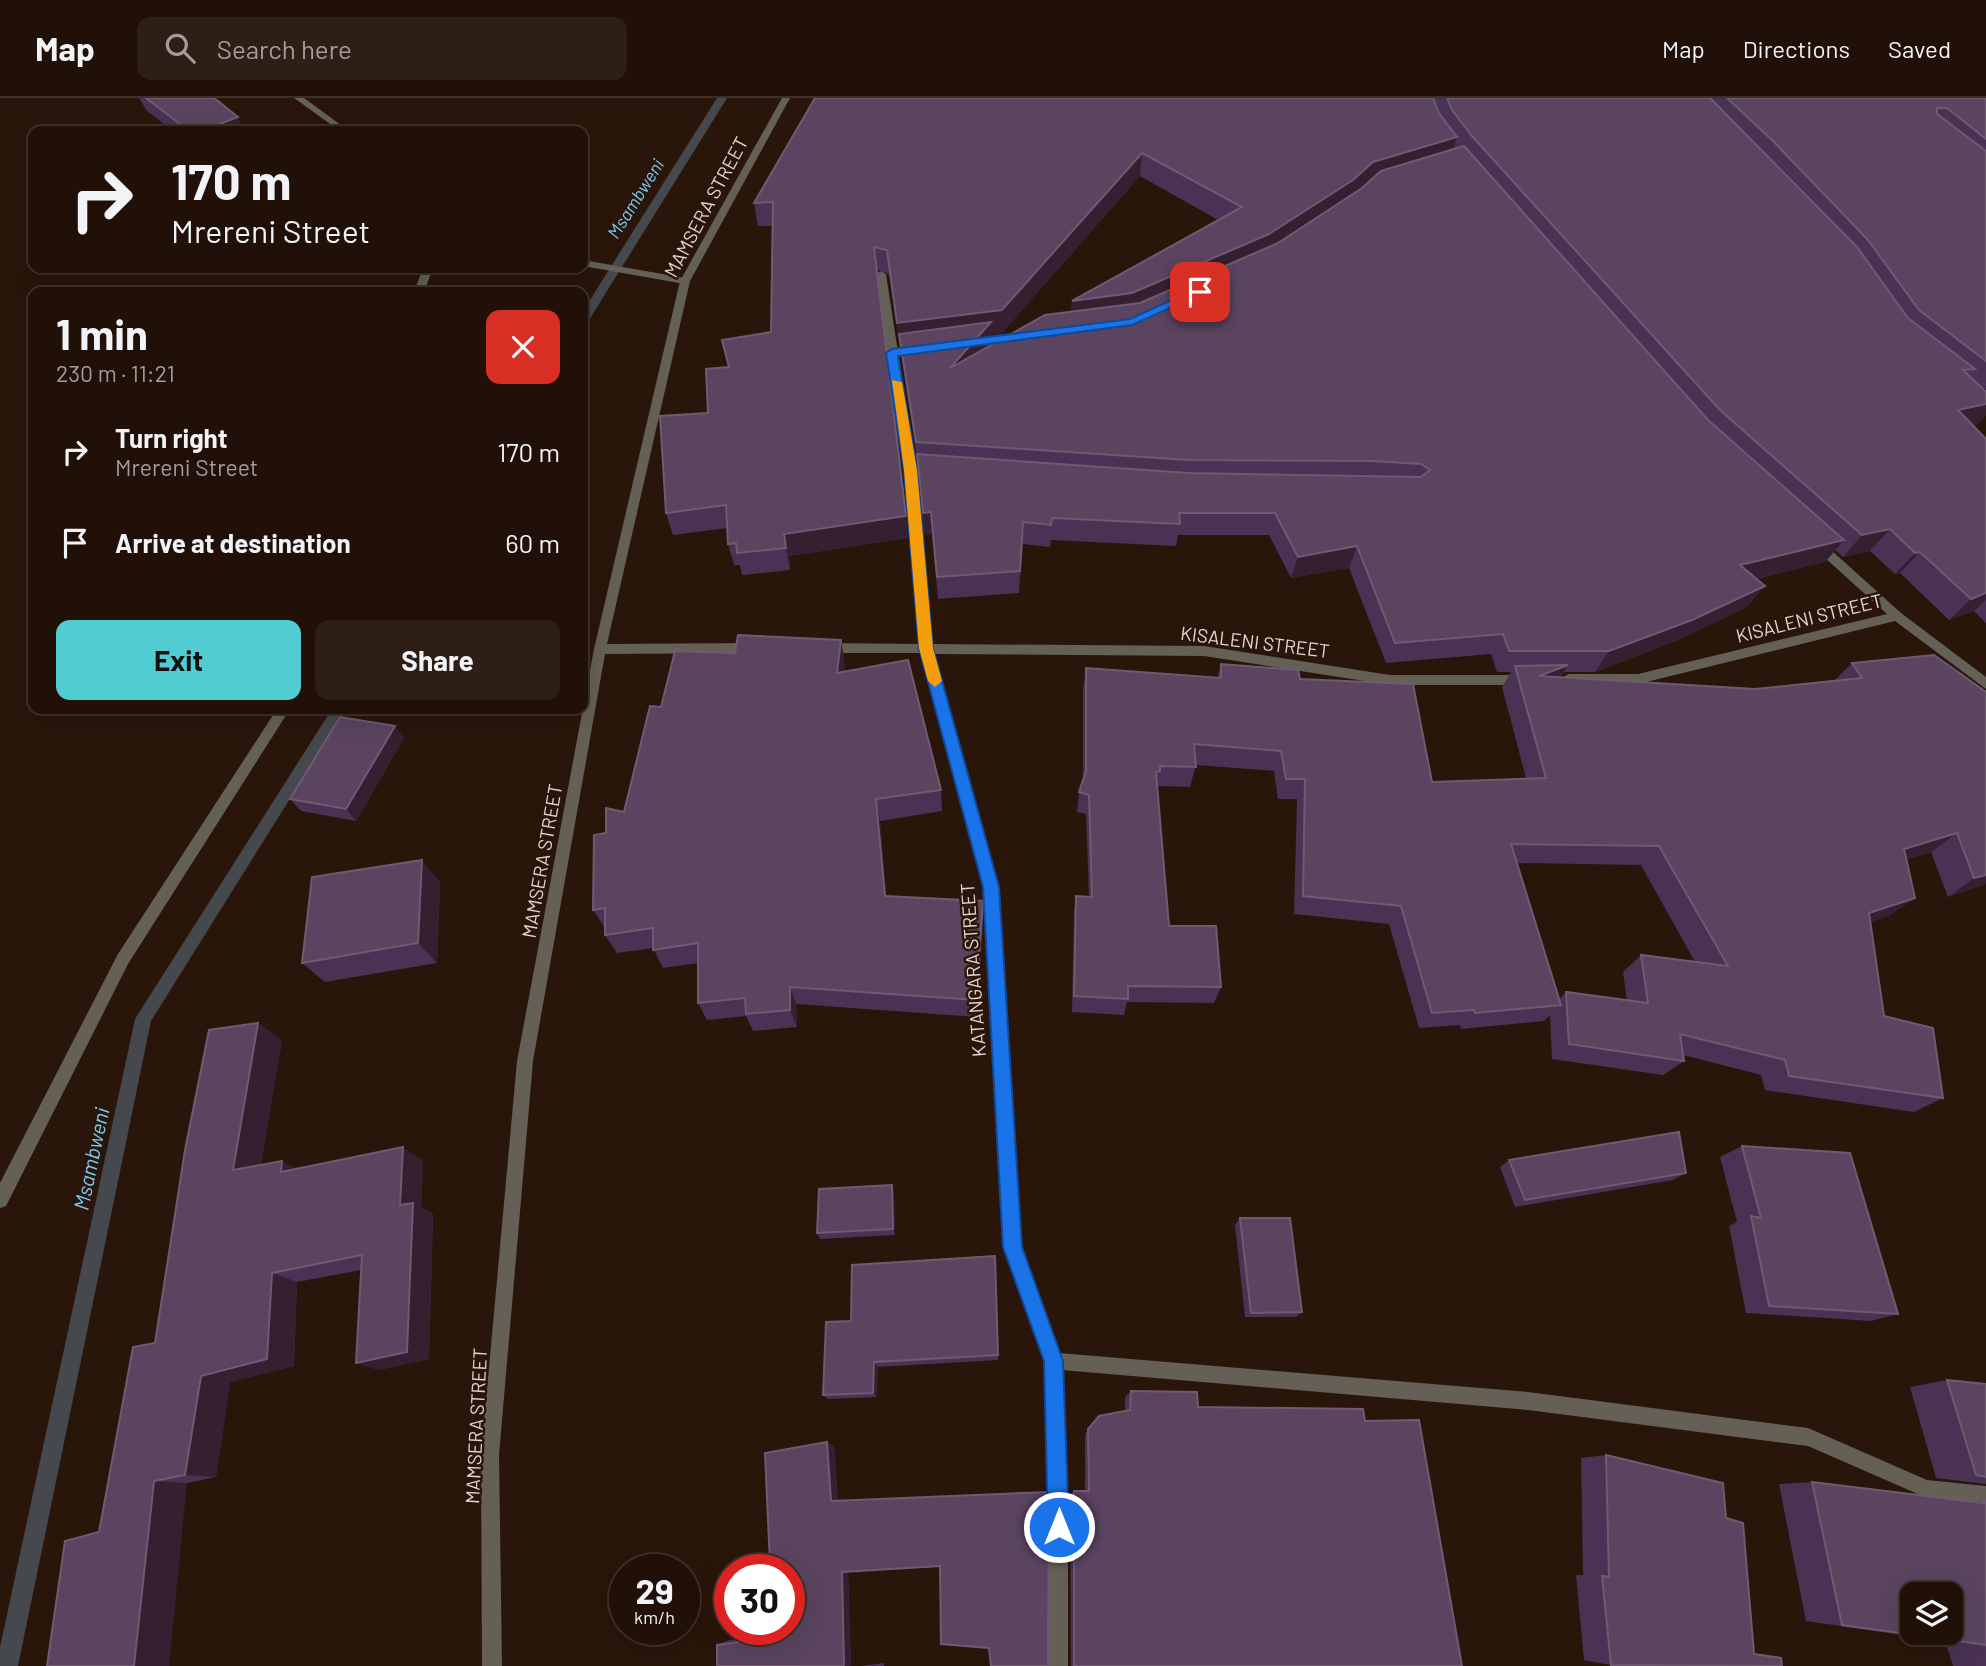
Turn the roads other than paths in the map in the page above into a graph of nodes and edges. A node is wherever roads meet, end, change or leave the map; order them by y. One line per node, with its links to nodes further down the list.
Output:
1 (298, 98): 3 (street)
2 (786, 98): 6 (street, MAMSERA STREET)
3 (338, 126)
4 (588, 264): 6 (street)
5 (881, 274): 10 (street, KATANGARA STREET)
6 (685, 281): 18 (street, MAMSERA STREET)
7 (1030, 334): 8 (street)
8 (961, 344)
9 (905, 351): 10 (street)
10 (892, 353): 11 (street, KATANGARA STREET)
11 (911, 470): 12 (street); 17 (street, KATANGARA STREET)
12 (923, 471)
13 (1804, 532): 14 (street)
14 (1898, 616): 19 (street, KISALENI STREET); 21 (street)
15 (763, 648): 18 (street)
16 (817, 648): 17 (street, KISALENI STREET)
17 (926, 648): 20 (street, KISALENI STREET); 24 (street, KATANGARA STREET)
18 (600, 649): 26 (street, MAMSERA STREET)
19 (1556, 679)
20 (1542, 680)
21 (1986, 684)
22 (281, 714): 23 (street)
23 (0, 1200)
24 (1054, 1361): 25 (street); 27 (street, KATANGARA STREET)
25 (1986, 1496)
26 (492, 1666)
27 (1058, 1666)

